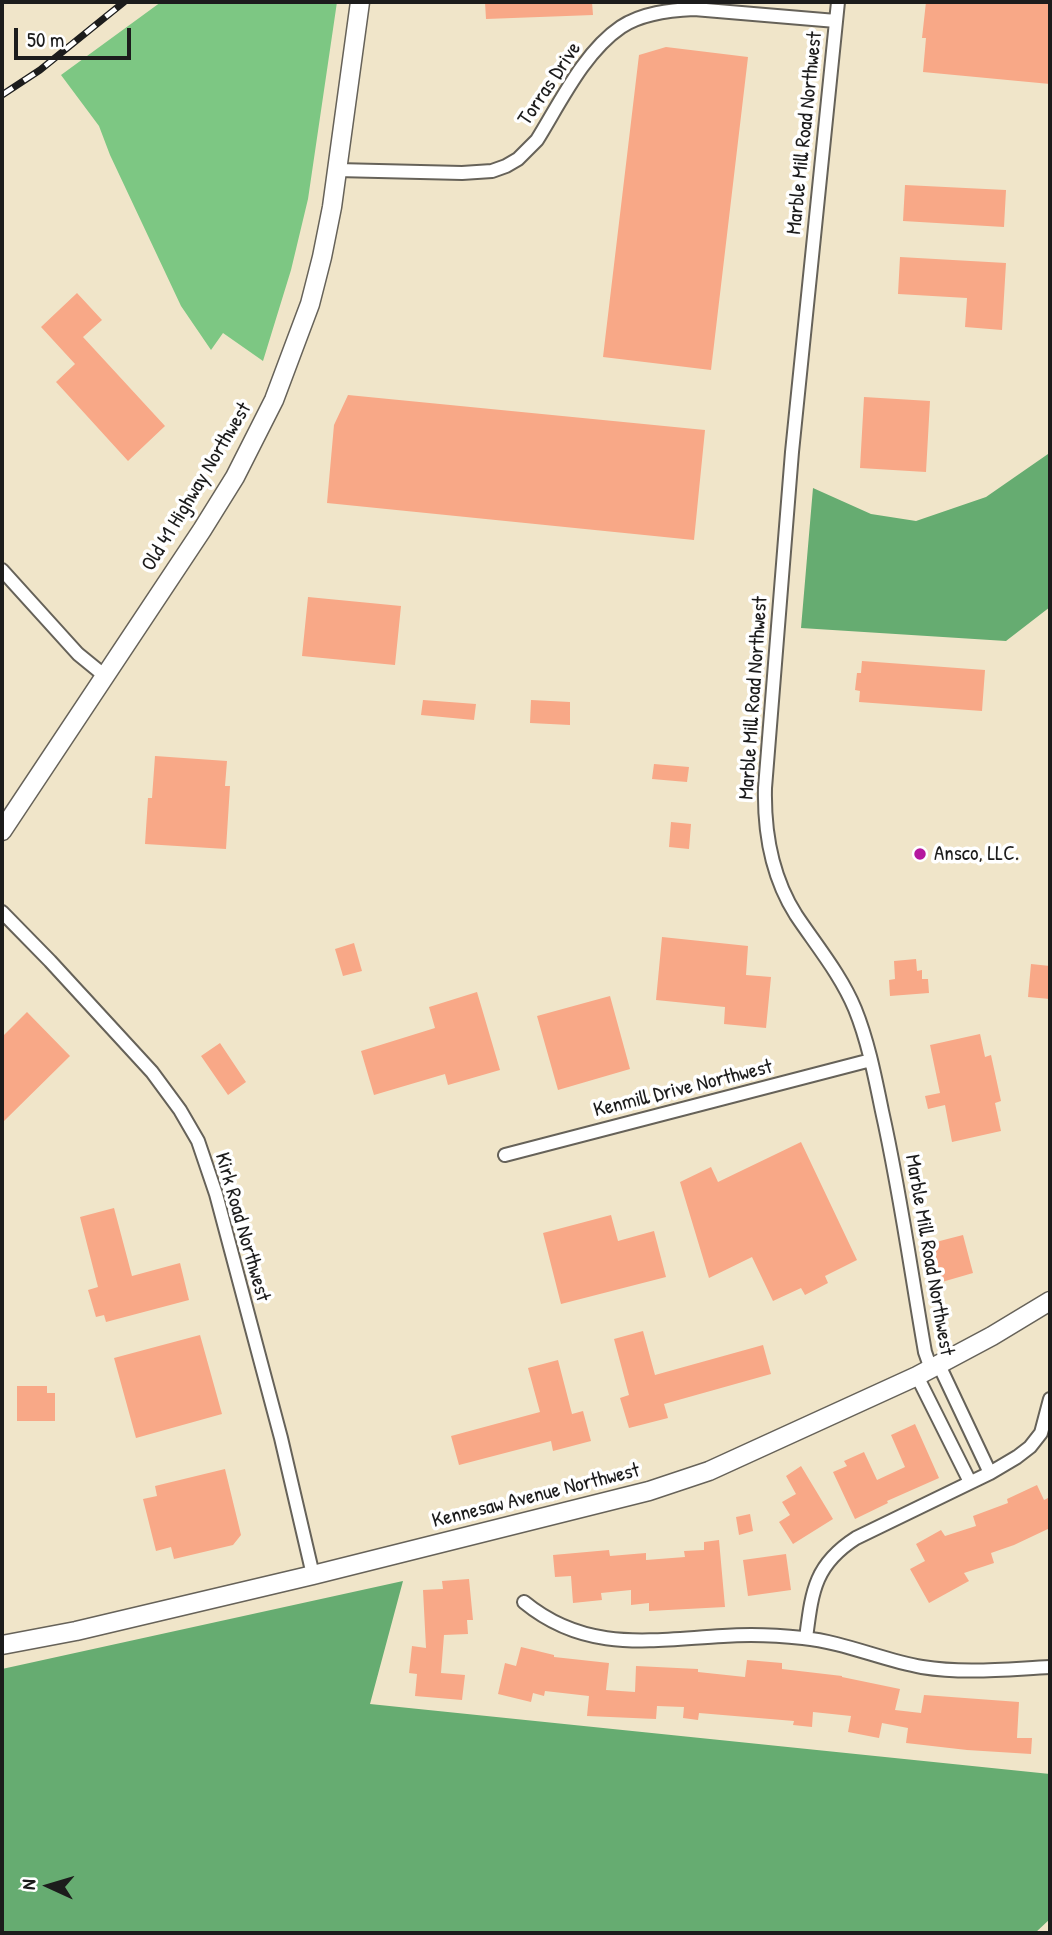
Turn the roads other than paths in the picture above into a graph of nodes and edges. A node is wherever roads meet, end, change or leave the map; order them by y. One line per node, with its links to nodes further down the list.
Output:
1 (360, 2): 4 (street, Old 41 Highway Northwest)
2 (838, 2): 3 (street, Marble Mill Road Northwest)
3 (836, 21): 4 (street, Torras Drive); 9 (street, Marble Mill Road Northwest)
4 (337, 170): 6 (street, Old 41 Highway Northwest)
5 (2, 570): 6 (street)
6 (105, 676): 7 (street, Old 41 Highway Northwest)
7 (2, 831)
8 (2, 912): 16 (street, Kirk Road Northwest)
9 (871, 1060): 10 (street, Kenmill Drive Northwest); 12 (street, Marble Mill Road Northwest)
10 (505, 1155)
11 (1050, 1301): 12 (street, Kennesaw Avenue Northwest)
12 (929, 1370): 14 (street); 15 (street); 16 (street, Kennesaw Avenue Northwest)
13 (1050, 1399): 14 (street)
14 (990, 1473): 15 (street)
15 (970, 1482): 18 (street)
16 (313, 1576): 19 (street, Kennesaw Avenue Northwest)
17 (524, 1602): 18 (street)
18 (806, 1638): 20 (street)
19 (2, 1645)
20 (1050, 1667)

